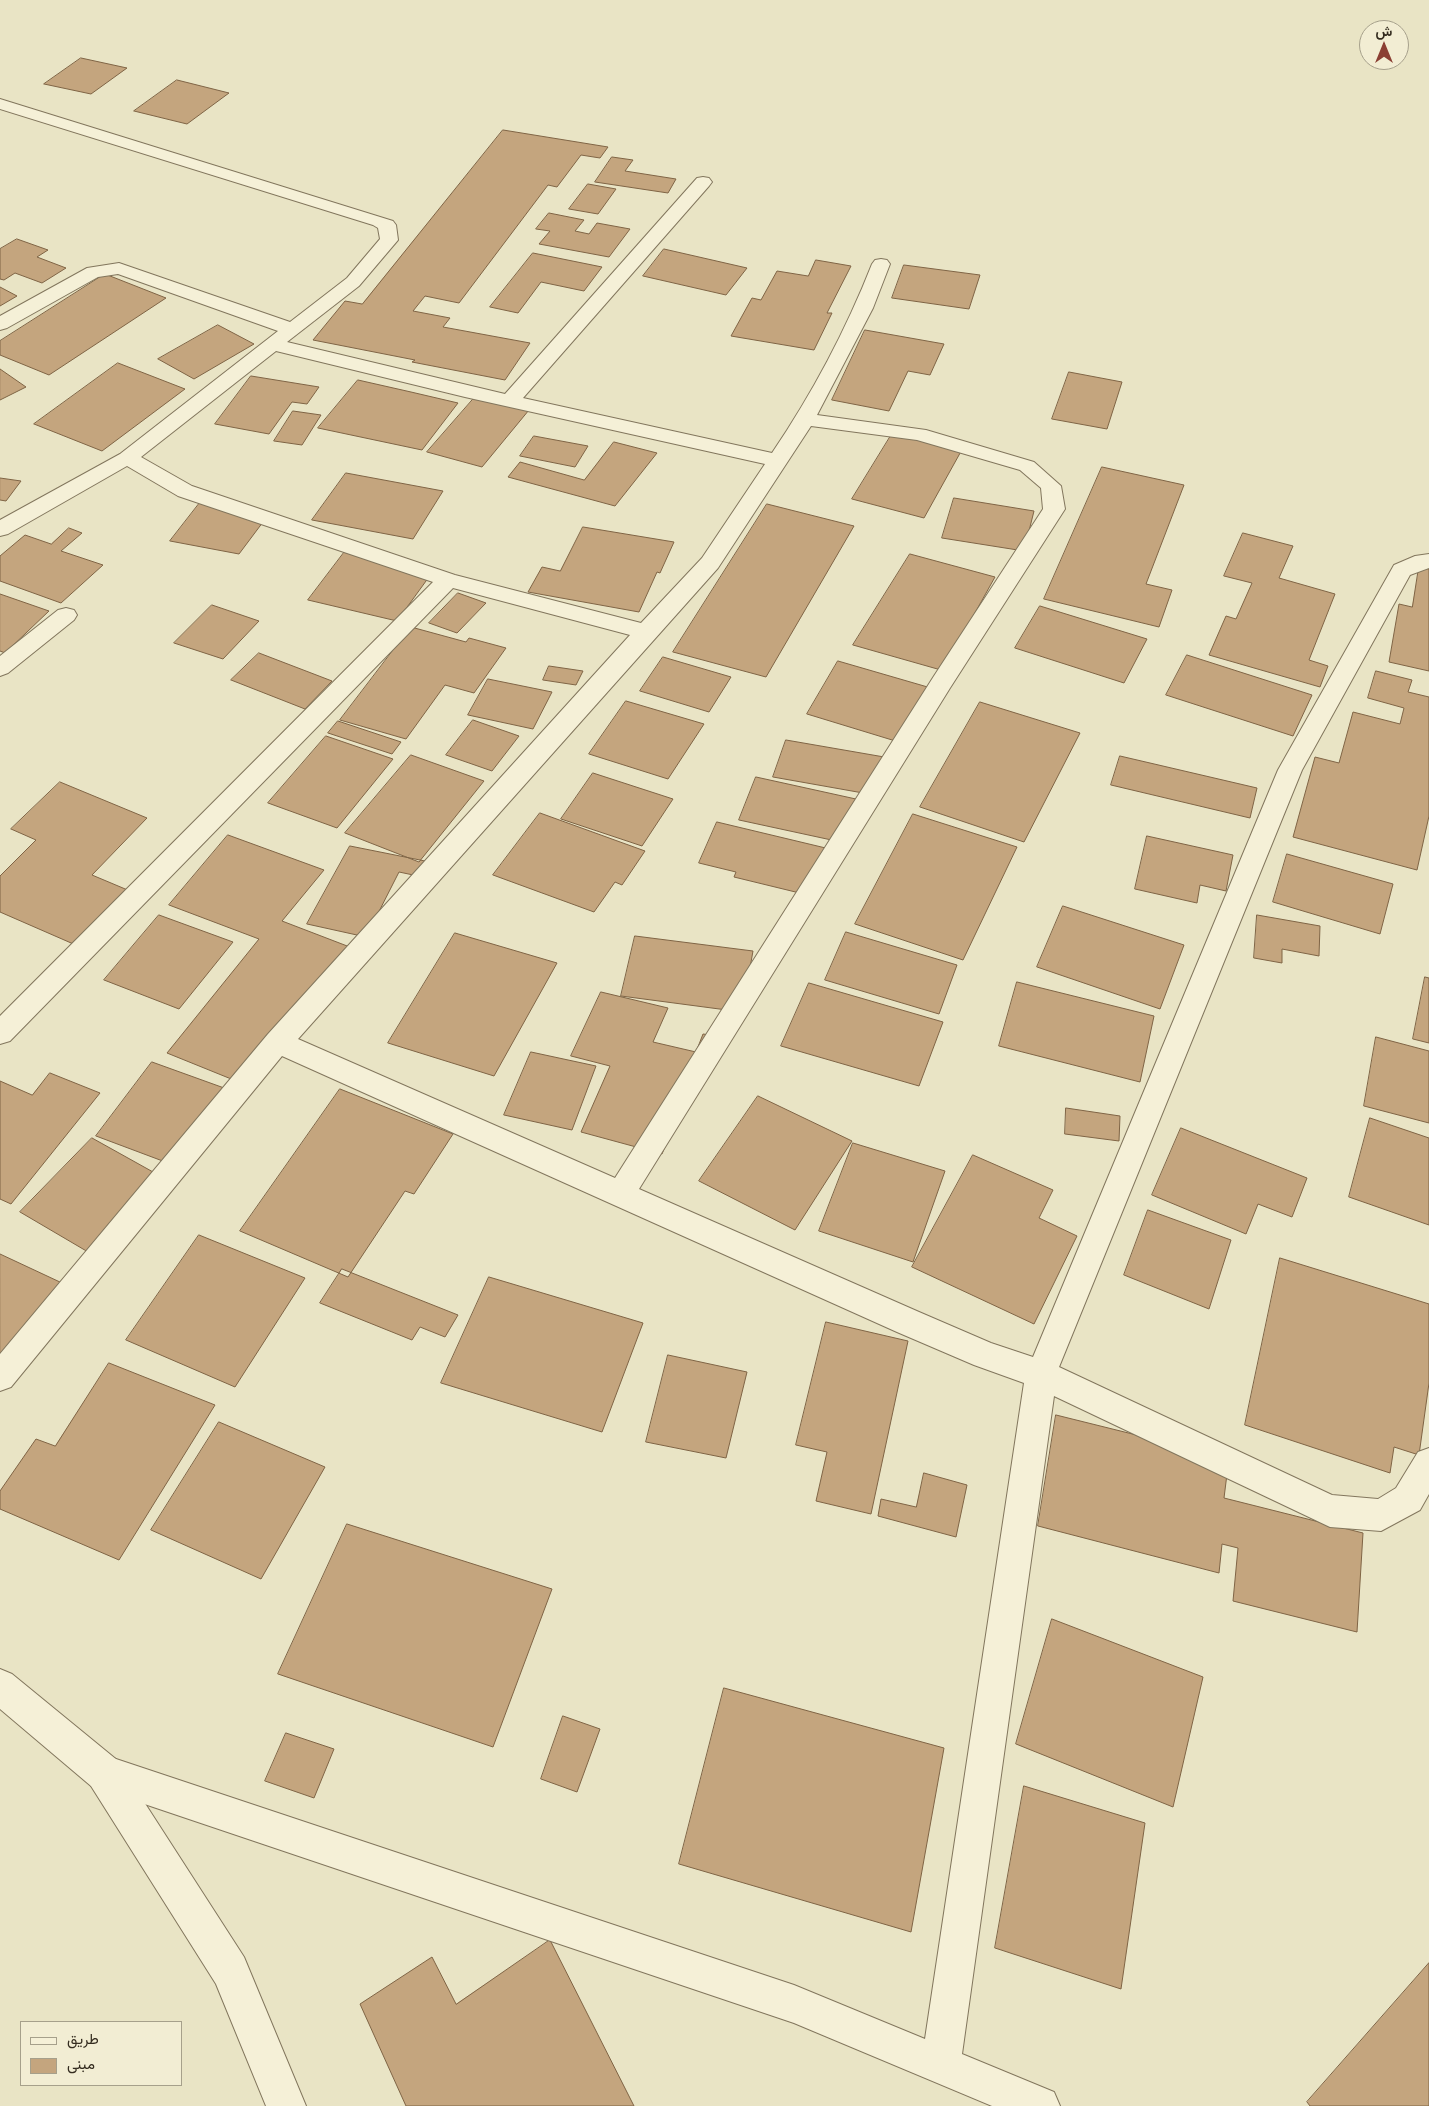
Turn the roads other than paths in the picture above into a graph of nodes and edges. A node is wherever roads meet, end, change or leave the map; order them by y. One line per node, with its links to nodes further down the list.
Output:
1 (0, 104): 5 (street)
2 (703, 182): 7 (street)
3 (881, 264): 8 (street)
4 (0, 324): 5 (street)
5 (292, 329): 6 (street)
6 (272, 344): 7 (street); 9 (street)
7 (509, 401): 10 (street)
8 (805, 418): 10 (street); 19 (street)
9 (127, 458): 11 (street); 13 (street)
10 (778, 460): 15 (street)
11 (0, 529)
12 (1429, 561): 20 (street)
13 (448, 580): 15 (street); 17 (street)
14 (66, 615): 16 (street)
15 (646, 632): 18 (street)
16 (0, 668)
17 (0, 1033)
18 (278, 1042): 19 (street); 21 (street)
19 (621, 1193): 20 (street)
20 (1041, 1374): 22 (street); 25 (street)
21 (0, 1376)
22 (1429, 1463)
23 (0, 1686): 24 (street)
24 (104, 1773): 25 (street); 26 (street)
25 (940, 2064): 27 (street)
26 (286, 2106)
27 (1040, 2106)

